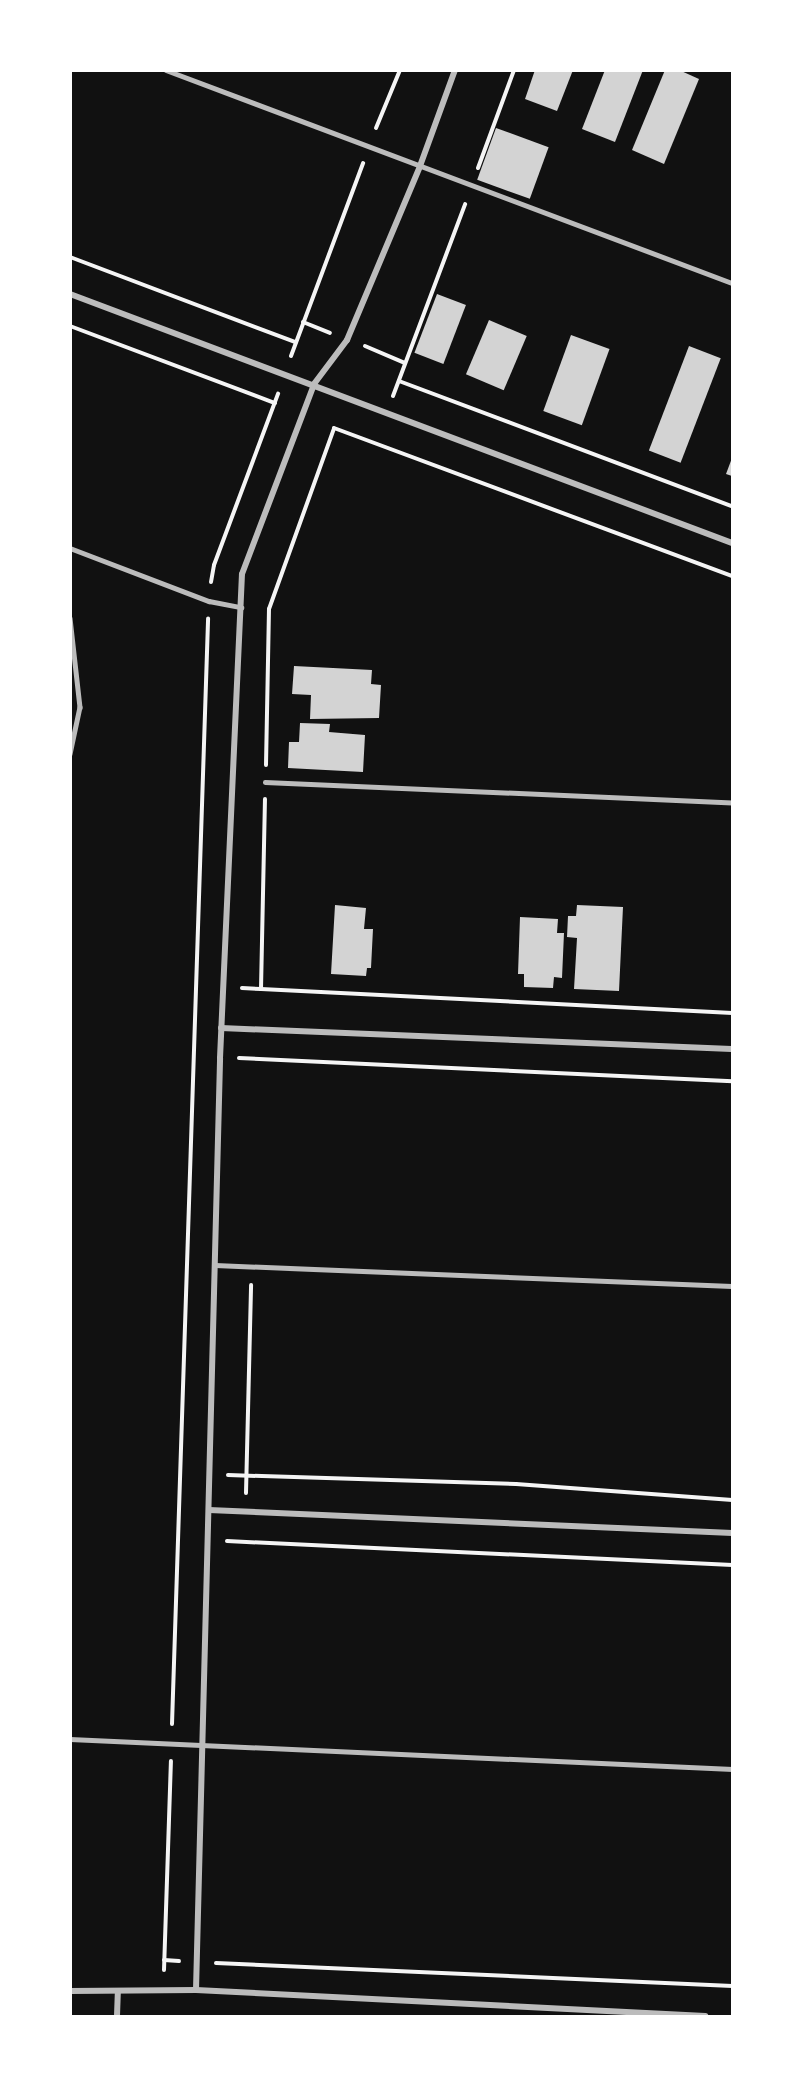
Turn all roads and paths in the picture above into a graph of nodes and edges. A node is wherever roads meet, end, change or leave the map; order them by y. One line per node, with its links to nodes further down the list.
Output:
1 (166, 70): 4 (lane)
2 (455, 70): 4 (street)
3 (514, 70): 5 (path)
4 (420, 166): 5 (lane); 12 (street)
5 (473, 184): 7 (lane); 11 (path)
6 (70, 257): 10 (path)
7 (732, 283)
8 (70, 294): 12 (street)
9 (70, 326): 13 (path)
10 (295, 342)
11 (399, 381): 14 (path); 16 (path)
12 (314, 384): 14 (street); 20 (street)
13 (275, 404)
14 (387, 411): 15 (path); 17 (street)
15 (376, 443): 19 (path); 23 (path)
16 (732, 506)
17 (732, 543)
18 (70, 548): 20 (lane)
19 (732, 576)
20 (241, 607): 26 (street)
21 (70, 618): 22 (lane)
22 (70, 754)
23 (265, 782): 24 (lane); 27 (path)
24 (732, 802)
25 (196, 986): 26 (path)
26 (224, 986): 27 (path); 29 (street)
27 (261, 989): 28 (path)
28 (732, 1013)
29 (221, 1028): 30 (street); 31 (street)
30 (732, 1049)
31 (220, 1058): 32 (path); 33 (path); 34 (street)
32 (194, 1062)
33 (732, 1082)
34 (215, 1265): 35 (lane); 38 (street)
35 (251, 1267): 36 (lane); 37 (path)
36 (732, 1286)
37 (246, 1475): 38 (path); 39 (path); 41 (path)
38 (210, 1476): 40 (street)
39 (732, 1500)
40 (208, 1510): 41 (street); 44 (street)
41 (245, 1512): 42 (street)
42 (732, 1533)
43 (178, 1540): 44 (path)
44 (207, 1540): 45 (path); 47 (street)
45 (732, 1565)
46 (70, 1739): 47 (lane)
47 (202, 1744): 48 (lane); 50 (street)
48 (732, 1769)
49 (164, 1960): 50 (path)
50 (197, 1962): 51 (path); 52 (street)
51 (732, 1986)
52 (196, 1990): 54 (street); 56 (street)
53 (70, 1991): 54 (street)
54 (118, 1994): 55 (street)
55 (117, 2016)
56 (705, 2016)

